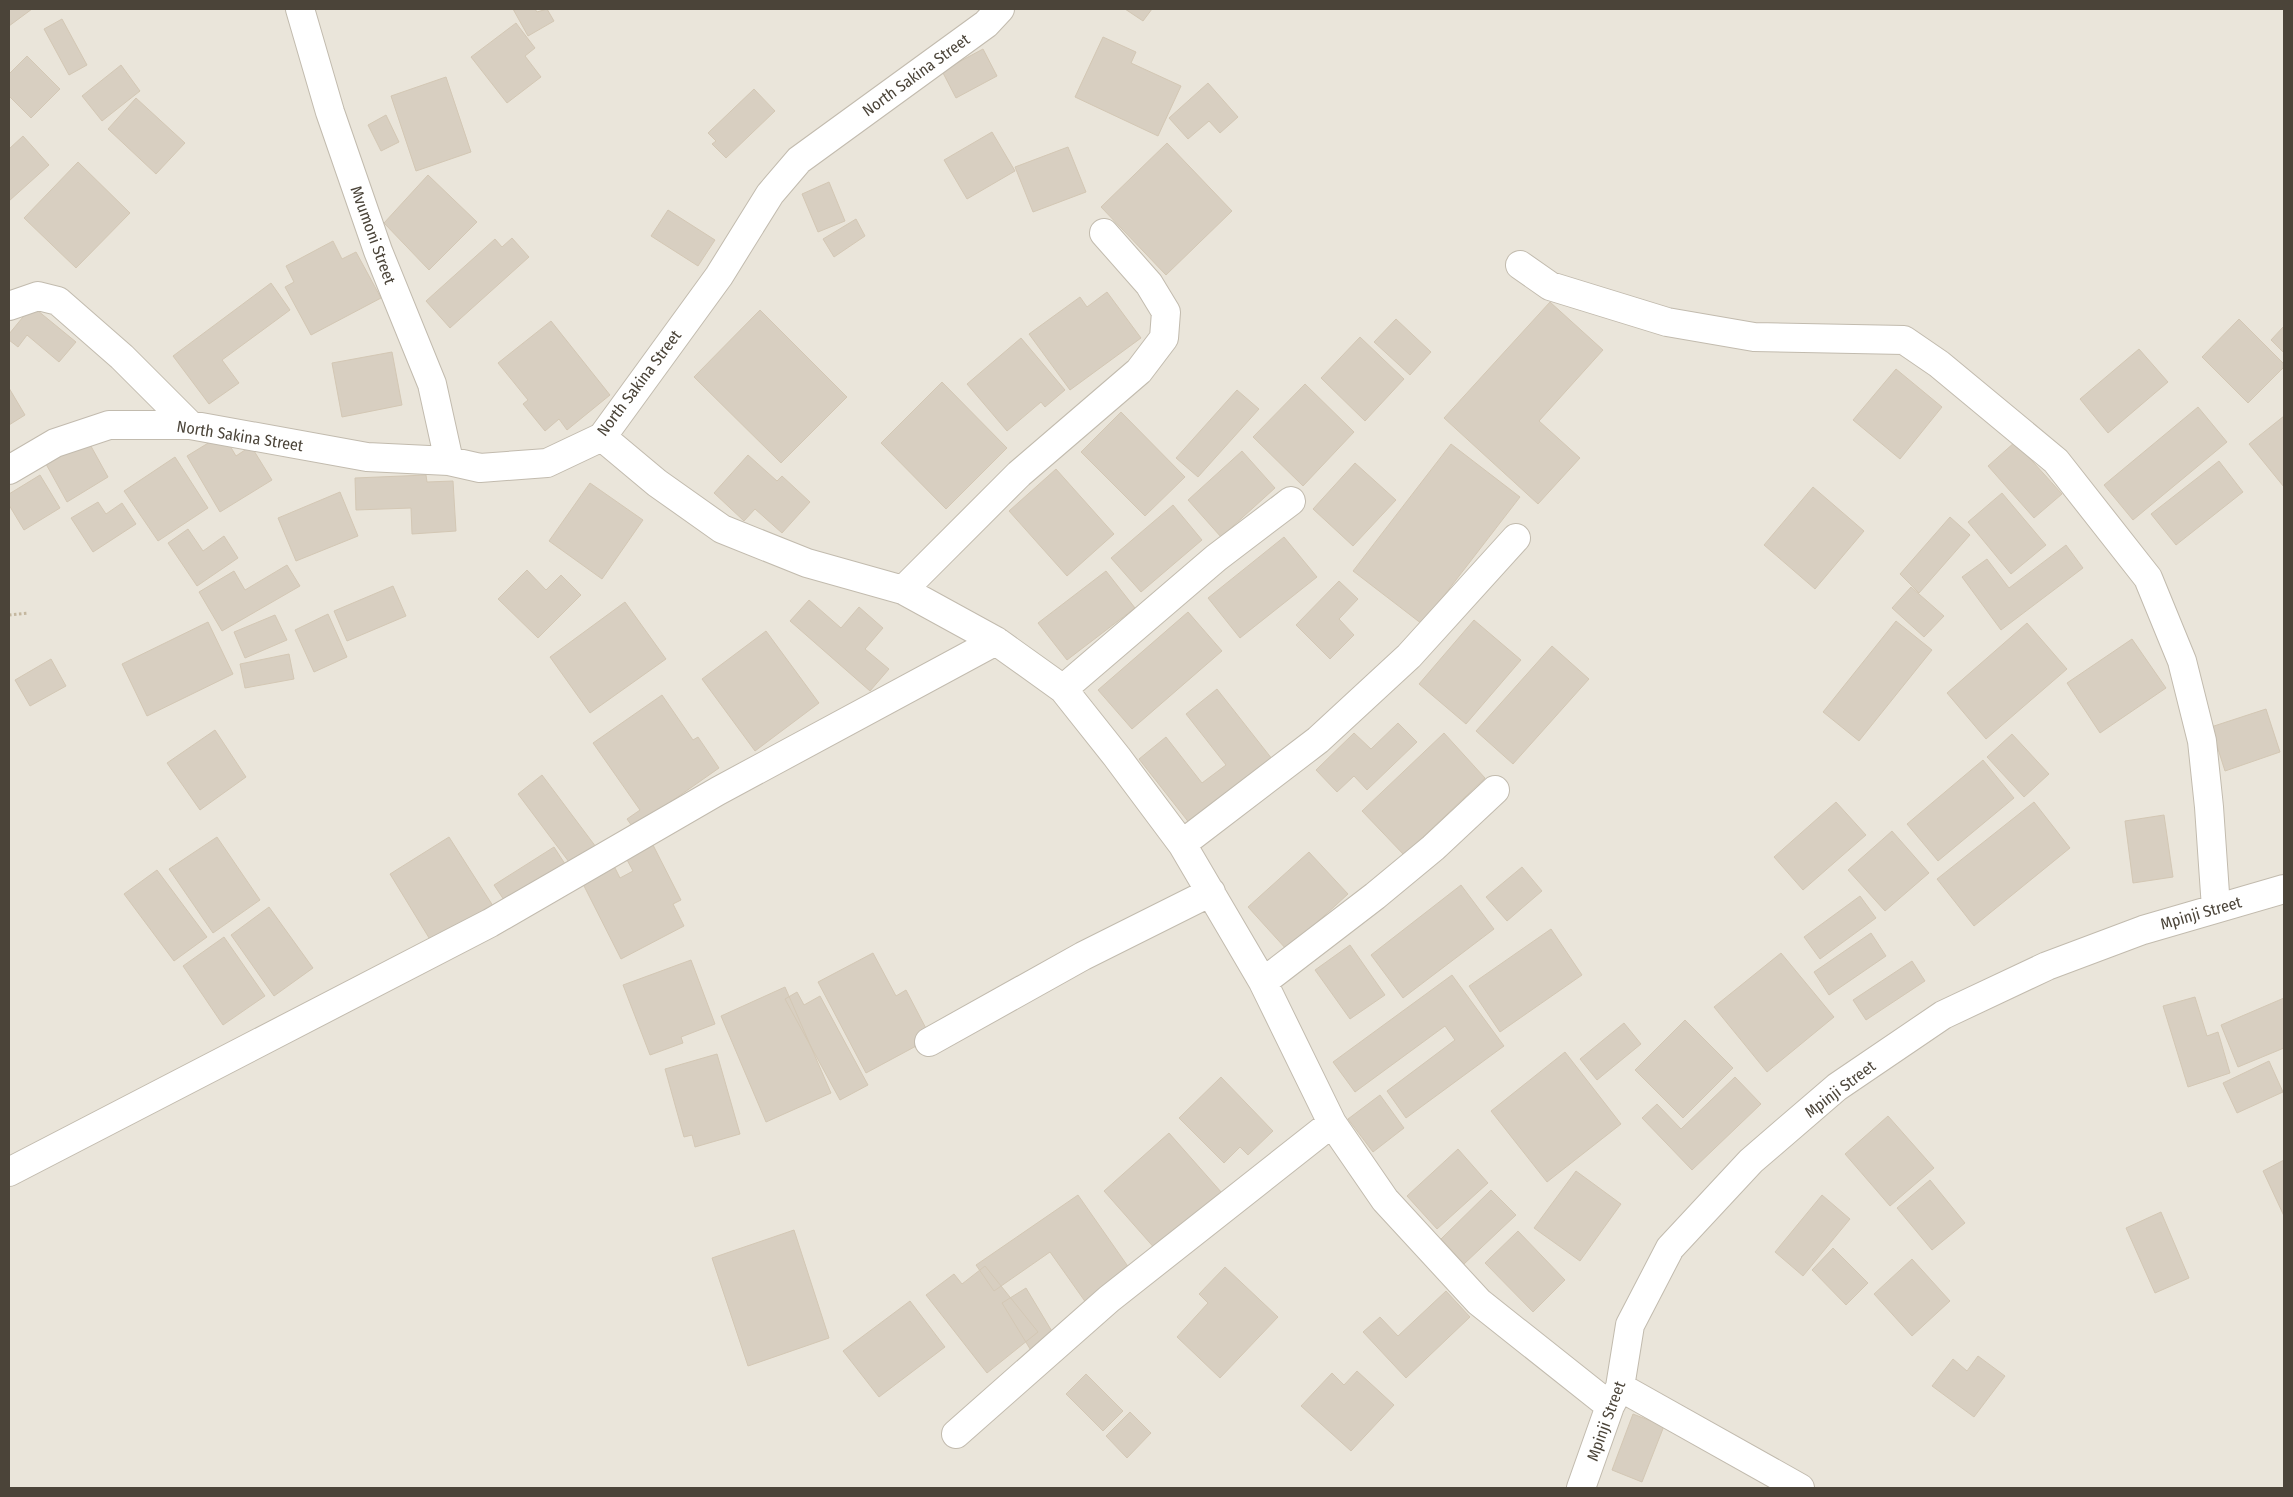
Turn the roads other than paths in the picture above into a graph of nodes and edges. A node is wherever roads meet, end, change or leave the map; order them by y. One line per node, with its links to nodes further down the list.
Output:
1 (300, 9): 8 (street, Mvumoni Street)
2 (1000, 9): 7 (street, North Sakina Street)
3 (1104, 233): 12 (street)
4 (1520, 265): 19 (street)
5 (9, 306): 6 (street)
6 (190, 424): 8 (street, North Sakina Street); 9 (street, North Sakina Street)
7 (602, 437): 8 (street, North Sakina Street); 12 (street)
8 (449, 461)
9 (9, 470)
10 (1291, 501): 14 (street)
11 (1516, 538): 16 (street)
12 (903, 590): 13 (street)
13 (996, 641): 14 (street); 23 (street)
14 (1063, 690): 16 (street)
15 (1495, 790): 20 (street)
16 (1182, 844): 18 (street)
17 (2284, 889): 19 (street, Mpinji Street)
18 (1211, 892): 20 (street); 21 (street)
19 (2216, 908): 24 (street, Mpinji Street)
20 (1263, 982): 22 (street)
21 (929, 1042)
22 (1332, 1123): 24 (street); 25 (street)
23 (9, 1172)
24 (1615, 1396): 26 (street, Mpinji Street); 27 (street)
25 (956, 1434)
26 (1581, 1488)
27 (1800, 1488)

